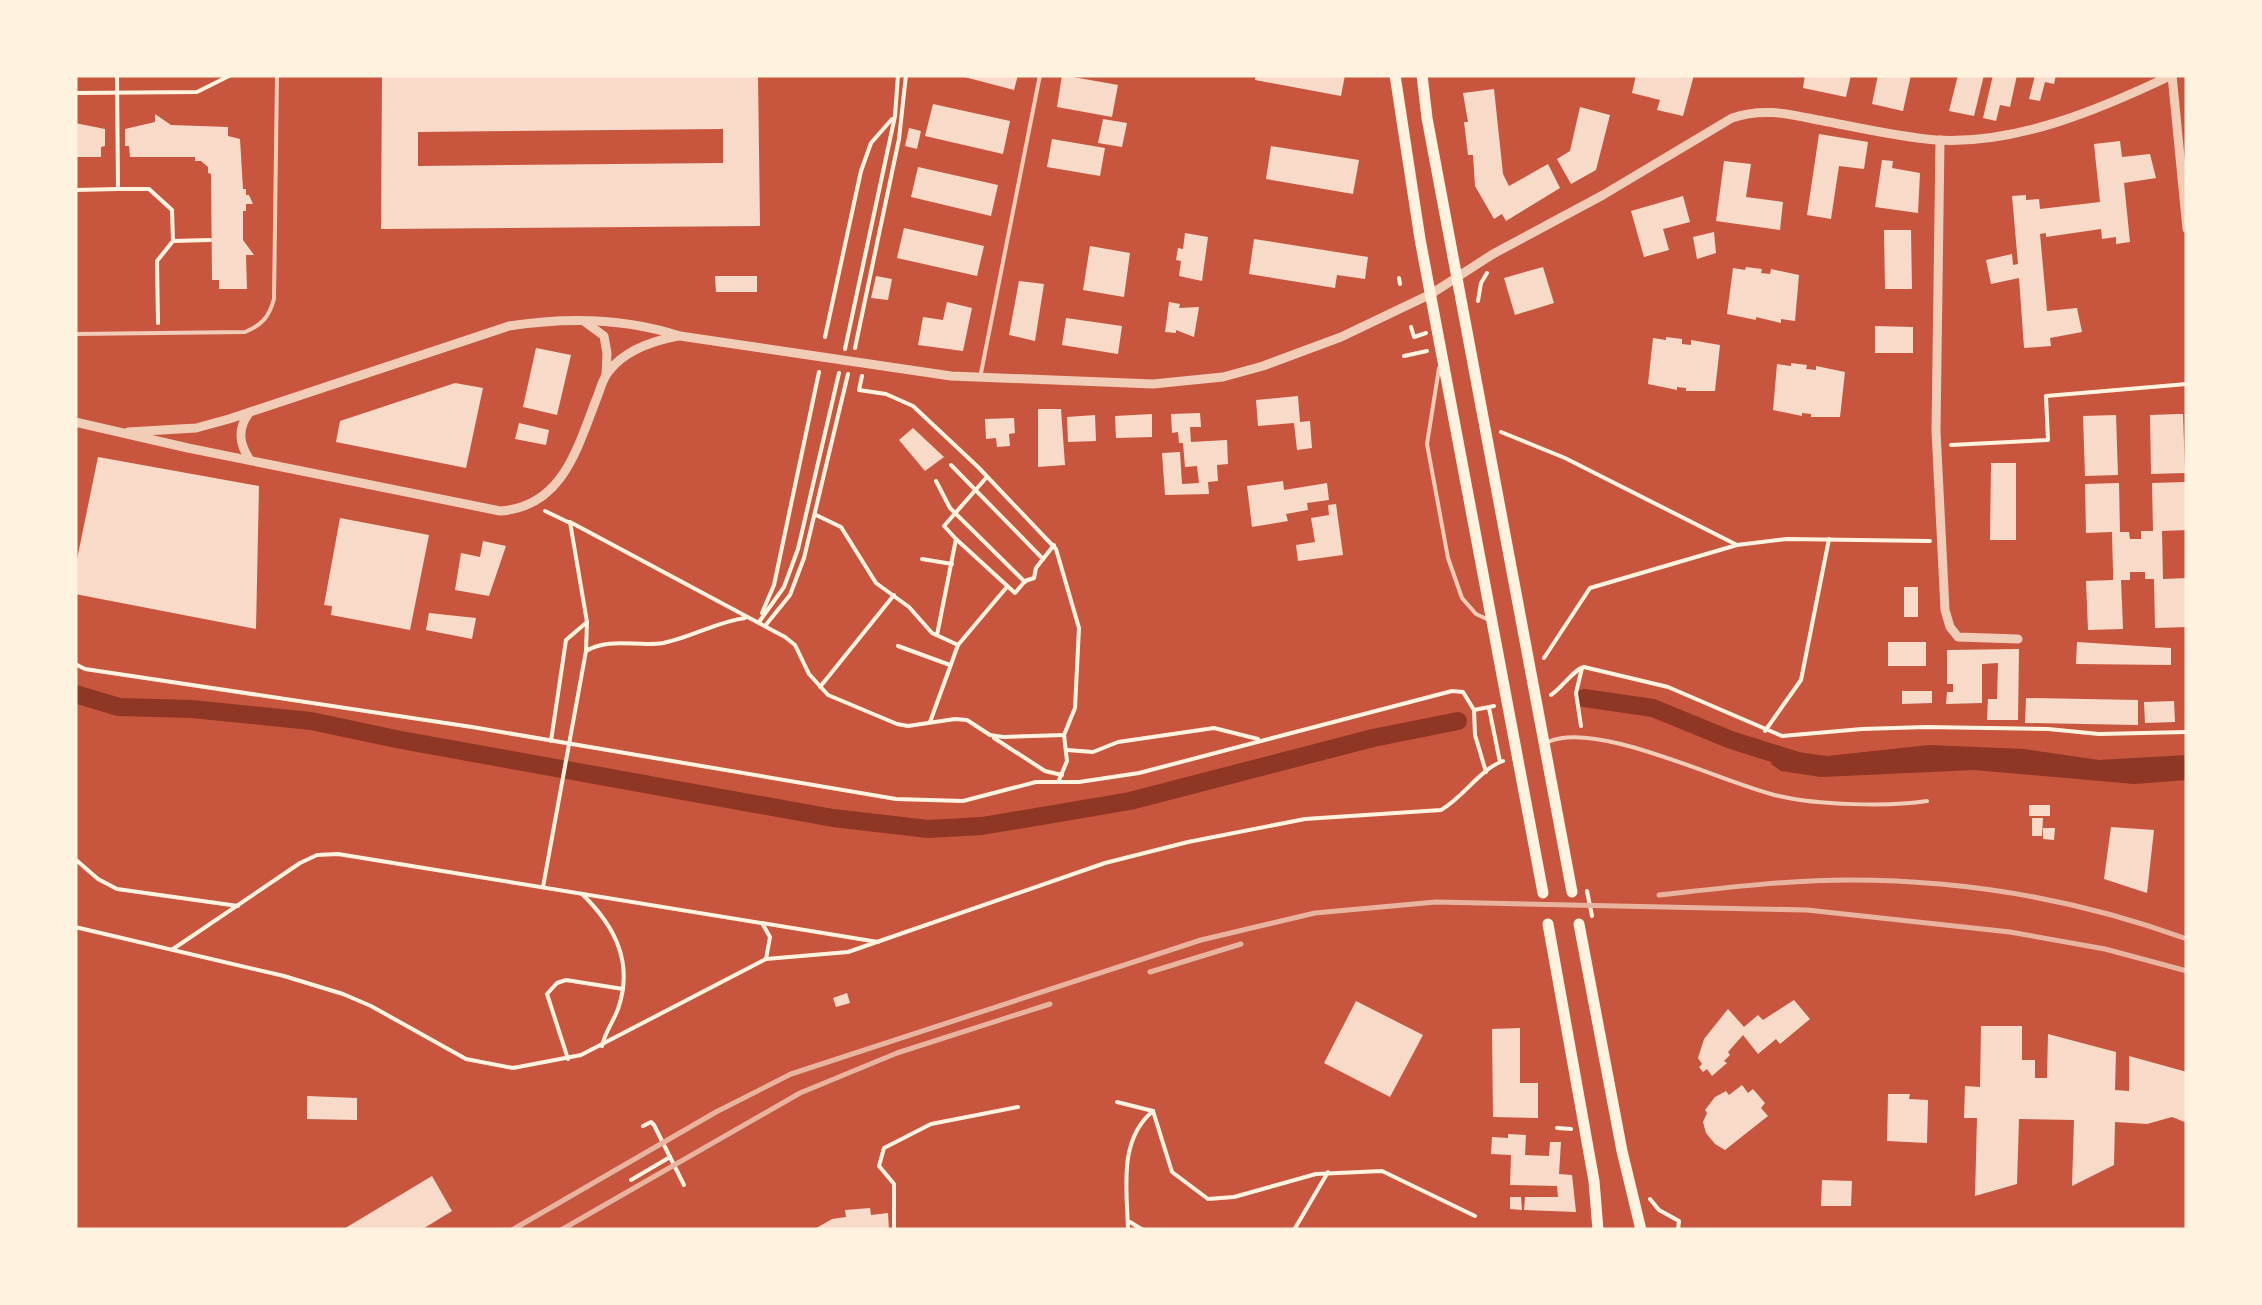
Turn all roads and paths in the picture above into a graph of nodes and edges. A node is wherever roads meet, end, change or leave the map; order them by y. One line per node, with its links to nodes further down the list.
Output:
1 (117, 75): 10 (path)
2 (232, 75): 10 (path)
3 (277, 75): 24 (lane)
4 (898, 75): 12 (path)
5 (906, 75): 29 (path)
6 (1040, 75): 38 (lane)
7 (1396, 75): 20 (main road)
8 (1422, 75): 19 (main road)
9 (2172, 75): 13 (street); 16 (street)
10 (117, 92): 11 (path); 14 (path)
11 (75, 94)
12 (895, 116): 27 (path); 28 (path)
13 (1940, 140): 19 (street); 44 (street)
14 (118, 189): 15 (path); 18 (path)
15 (75, 190)
16 (2187, 228)
17 (210, 240): 18 (path)
18 (173, 241): 24 (path)
19 (1456, 276): 20 (street); 90 (main road)
20 (1431, 294): 31 (main road); 38 (street)
21 (584, 320): 25 (street); 35 (street); 40 (street)
22 (1411, 328): 26 (path)
23 (75, 334): 24 (lane)
24 (158, 334)
25 (680, 336): 35 (street); 38 (street)
26 (1414, 336)
27 (825, 338)
28 (845, 346)
29 (855, 348)
30 (1427, 351): 32 (path)
31 (1442, 354): 68 (main road); 68 (lane)
32 (1404, 356)
33 (819, 372): 67 (path)
34 (839, 372): 67 (path)
35 (606, 374): 50 (street)
36 (848, 374): 52 (path)
37 (862, 376): 47 (path)
38 (980, 378)
39 (2187, 384): 44 (path)
40 (251, 411): 42 (street); 45 (street)
41 (75, 422): 42 (street)
42 (128, 432): 45 (street)
43 (1501, 432): 57 (path)
44 (1936, 446): 56 (street)
45 (250, 460): 50 (street)
46 (952, 465): 49 (path)
47 (988, 476): 49 (path); 58 (path)
48 (936, 481): 51 (path)
49 (974, 490): 51 (path); 60 (path)
50 (532, 504): 53 (path)
51 (954, 512): 55 (path); 62 (path)
52 (816, 515): 64 (path); 69 (path)
53 (570, 522): 65 (path); 66 (path)
54 (1829, 538): 56 (path); 57 (path); 83 (path)
55 (956, 539): 61 (path); 63 (path)
56 (1944, 541): 71 (street)
57 (1738, 545): 75 (path)
58 (1054, 546): 60 (path); 86 (path)
59 (922, 559): 61 (path)
60 (1043, 559): 62 (path)
61 (952, 564): 70 (path)
62 (1024, 582): 63 (path)
63 (1007, 586): 72 (path)
64 (894, 595): 70 (path); 79 (path)
65 (748, 617): 67 (path); 74 (path)
66 (587, 622): 74 (path); 89 (path)
67 (758, 622): 69 (path)
68 (1492, 622): 98 (main road)
69 (765, 626): 79 (path)
70 (937, 635): 72 (path)
71 (2018, 639)
72 (958, 645): 77 (path)
73 (898, 646): 77 (path)
74 (586, 651): 96 (path)
75 (1544, 658)
76 (75, 664): 89 (path)
77 (950, 666): 82 (path)
78 (1582, 668): 80 (path); 83 (path); 87 (path)
79 (820, 688): 82 (path)
80 (1546, 696)
81 (1474, 710): 88 (path); 92 (path); 92 (path)
82 (930, 723): 85 (path)
83 (1766, 730): 84 (path)
84 (2185, 733)
85 (990, 735): 86 (path); 93 (path)
86 (1064, 735): 91 (path)
87 (1582, 736): 90 (lane); 94 (lane)
88 (1262, 740): 91 (path); 93 (path)
89 (551, 741): 93 (path)
90 (1544, 744): 97 (main road)
91 (1067, 750): 93 (path)
92 (1486, 772): 105 (path)
93 (1060, 778)
94 (1927, 801)
95 (75, 859): 100 (path)
96 (544, 887): 99 (path); 100 (path)
97 (1572, 892)
98 (1543, 893)
99 (582, 894): 101 (path); 108 (path)
100 (238, 906): 106 (path)
101 (762, 923): 105 (path); 107 (path)
102 (1548, 924): 130 (main road)
103 (1578, 924): 131 (main road)
104 (75, 927): 106 (path)
105 (879, 942): 107 (path)
106 (174, 949): 110 (path)
107 (766, 959): 109 (path)
108 (623, 989): 109 (path); 110 (path)
109 (602, 1046): 110 (path)
110 (568, 1059)
111 (1117, 1102): 113 (path)
112 (1018, 1107): 126 (path)
113 (1153, 1111): 120 (path); 125 (path)
114 (644, 1116): 115 (path)
115 (650, 1122): 116 (path); 119 (path)
116 (644, 1126)
117 (1557, 1128): 118 (path)
118 (1571, 1129)
119 (670, 1157): 121 (path); 122 (path)
120 (1328, 1172): 124 (path); 129 (path)
121 (631, 1180)
122 (684, 1186)
123 (1648, 1192): 132 (path)
124 (1475, 1216)
125 (1128, 1221): 127 (path); 128 (path)
126 (894, 1230)
127 (1128, 1230)
128 (1142, 1230)
129 (1294, 1230)
130 (1598, 1230)
131 (1641, 1230)
132 (1678, 1230)

